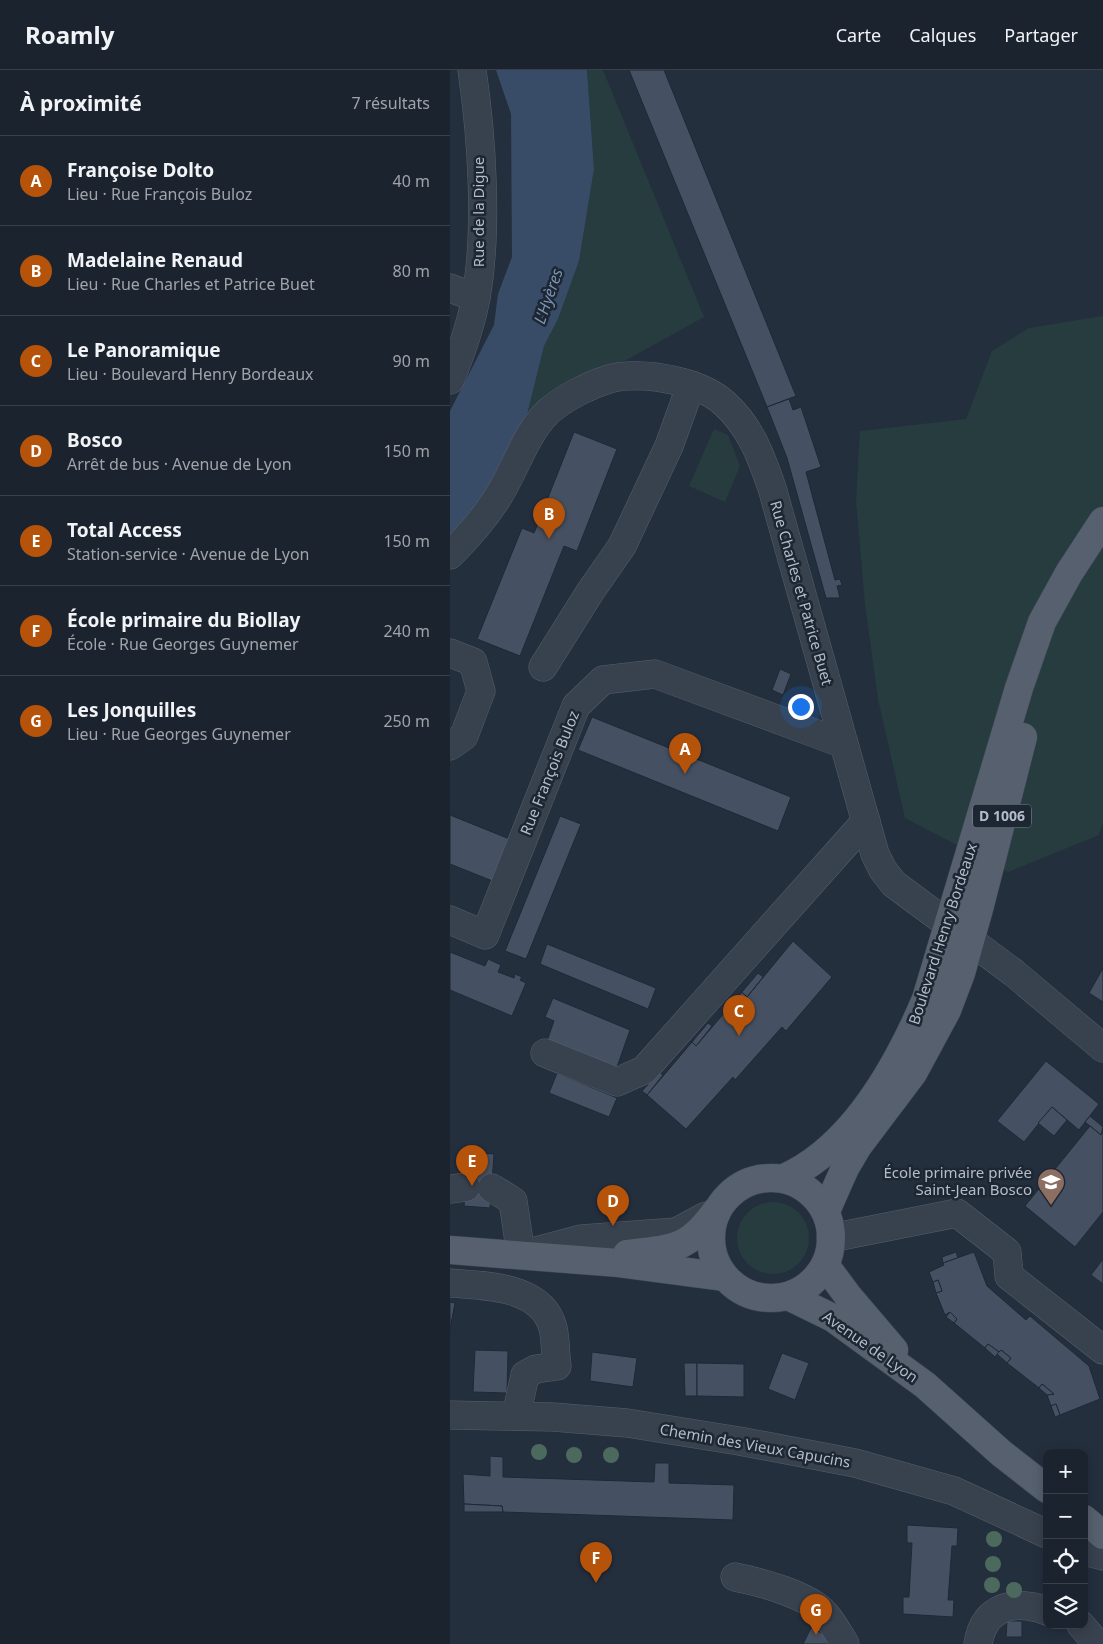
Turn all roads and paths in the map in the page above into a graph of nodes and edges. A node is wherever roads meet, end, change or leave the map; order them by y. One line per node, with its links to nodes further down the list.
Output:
1 (472, 70): 3 (street, Rue de la Digue)
2 (450, 288): 3 (street)
3 (476, 298): 4 (street, Rue de la Digue)
4 (450, 380)
5 (691, 384): 8 (street, Rue Charles et Patrice Buet); 10 (street); 11 (street, Rue Charles et Patrice Buet)
6 (1103, 521): 15 (main road, Boulevard Henry Bordeaux / D 1006)
7 (1103, 554): 15 (main road, Boulevard Henry Bordeaux / D 1006)
8 (450, 555)
9 (450, 653): 12 (street)
10 (543, 667)
11 (844, 744): 13 (street, Rue Charles et Patrice Buet); 14 (street, Rue François Buloz)
12 (450, 746)
13 (866, 821): 15 (street, Rue Charles et Patrice Buet); 17 (street)
14 (450, 920)
15 (959, 932): 16 (street, Rue Charles et Patrice Buet); 18 (main road, Boulevard Henry Bordeaux / D 1006); 21 (main road, Boulevard Henry Bordeaux / D 1006)
16 (1103, 1048)
17 (545, 1053)
18 (784, 1178): 20 (main road); 21 (main road)
19 (469, 1188): 24 (street)
20 (717, 1210): 24 (street); 25 (main road); 27 (main road)
21 (826, 1211): 22 (main road)
22 (831, 1238): 26 (main road); 30 (street)
23 (450, 1250): 24 (main road)
24 (521, 1255): 25 (main road)
25 (571, 1259): 27 (main road)
26 (826, 1265): 29 (main road); 31 (main road, Avenue de Lyon)
27 (725, 1277): 29 (main road)
28 (450, 1283): 33 (street)
29 (788, 1296): 31 (main road, Avenue de Lyon)
30 (1103, 1350)
31 (925, 1385): 34 (main road, Avenue de Lyon)
32 (450, 1415): 33 (street, Chemin des Vieux Capucins)
33 (516, 1416): 36 (street, Chemin des Vieux Capucins)
34 (1043, 1486)
35 (1088, 1522): 37 (main road)
36 (1043, 1532)
37 (1103, 1534)
38 (1088, 1552): 39 (street)
39 (1103, 1556)
40 (735, 1577): 45 (street)
41 (1043, 1610): 46 (street)
42 (1088, 1627): 44 (street)
43 (1085, 1629): 47 (street)
44 (1103, 1633)
45 (845, 1644)
46 (978, 1644)
47 (1097, 1644)

